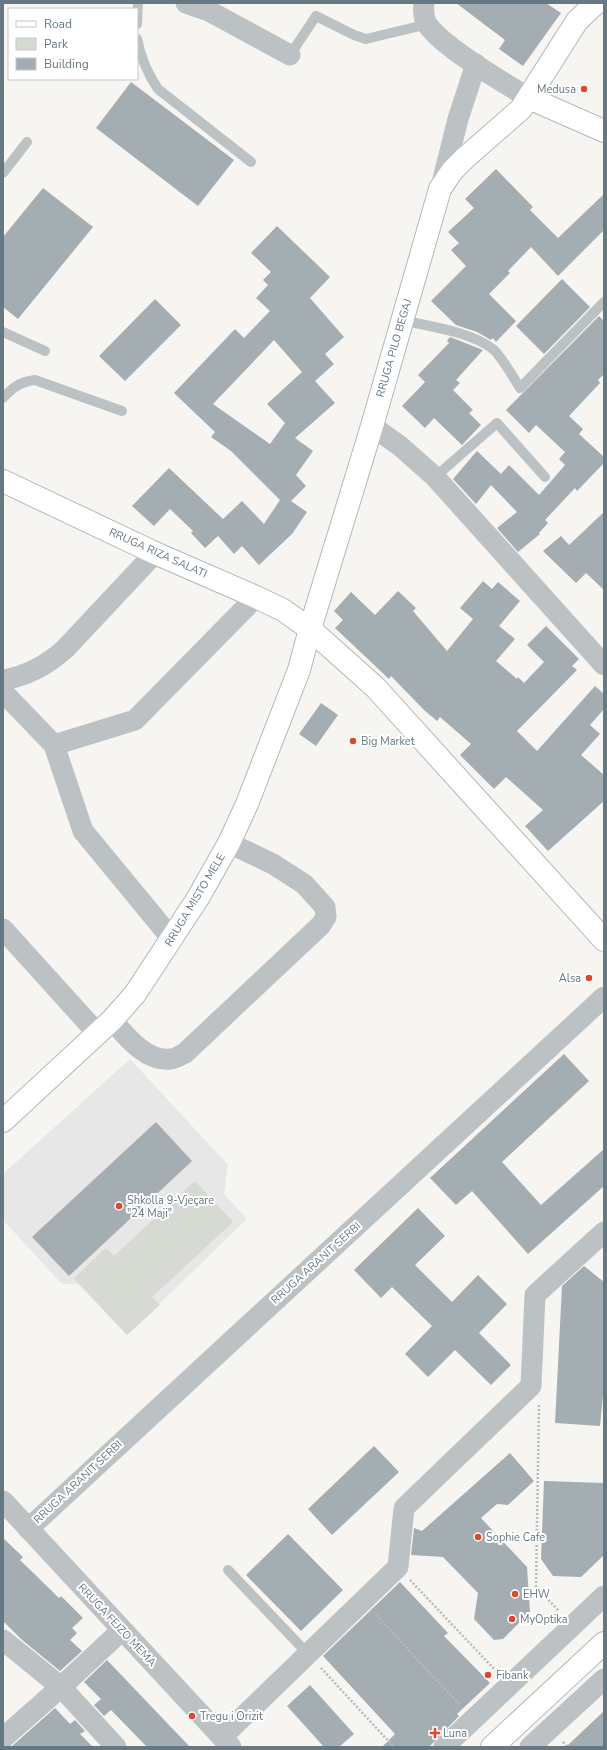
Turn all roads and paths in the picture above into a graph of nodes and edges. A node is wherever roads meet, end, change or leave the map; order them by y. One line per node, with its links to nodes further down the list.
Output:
1 (186, 3): 6 (street)
2 (424, 3): 4 (street)
3 (596, 3): 8 (street, RRUGA PILO BEGAJ)
4 (428, 24): 6 (lane); 7 (street)
5 (138, 44): 11 (lane)
6 (290, 55)
7 (476, 64): 8 (street); 13 (street)
8 (529, 98): 9 (street); 13 (street, RRUGA PILO BEGAJ)
9 (604, 131)
10 (27, 142): 12 (lane)
11 (251, 162)
12 (3, 174)
13 (440, 189): 15 (street, RRUGA PILO BEGAJ)
14 (604, 302): 15 (lane)
15 (401, 320): 20 (street, RRUGA PILO BEGAJ)
16 (3, 332): 17 (lane)
17 (45, 351)
18 (3, 398): 19 (lane)
19 (122, 411)
20 (372, 426): 22 (street); 26 (street, RRUGA PILO BEGAJ)
21 (545, 477): 22 (lane)
22 (435, 478): 27 (street)
23 (3, 481): 24 (street, RRUGA RIZA SALATI)
24 (155, 553): 25 (street, RRUGA RIZA SALATI); 28 (street)
25 (256, 597): 26 (street, RRUGA RIZA SALATI); 30 (street)
26 (310, 629): 31 (street, RRUGA MISTO MELE); 34 (street, RRUGA RIZA SALATI)
27 (604, 665)
28 (3, 680)
29 (3, 692): 30 (street)
30 (54, 745): 33 (street)
31 (229, 843): 33 (street, RRUGA MISTO MELE); 36 (street)
32 (3, 929): 36 (street)
33 (172, 938): 36 (street, RRUGA MISTO MELE)
34 (604, 940)
35 (604, 997): 41 (street, RRUGA ARANIT SERBI)
36 (105, 1027): 37 (street, RRUGA MISTO MELE)
37 (6, 1112)
38 (604, 1232): 39 (street)
39 (531, 1386): 42 (street); 46 (path)
40 (3, 1501): 41 (street, RRUGA FEJZO MEMA)
41 (28, 1528): 47 (street, RRUGA FEJZO MEMA)
42 (398, 1567): 45 (street); 52 (path)
43 (228, 1570): 50 (lane)
44 (604, 1596): 46 (street)
45 (362, 1601): 50 (street); 54 (path)
46 (573, 1626): 52 (street)
47 (122, 1630): 53 (street); 57 (street, RRUGA FEJZO MEMA)
48 (3, 1640): 53 (street)
49 (604, 1643): 61 (street)
50 (308, 1654): 57 (street); 59 (path)
51 (604, 1679): 55 (street)
52 (510, 1686): 54 (street)
53 (61, 1687): 56 (street); 58 (street)
54 (473, 1720): 60 (street)
55 (550, 1729): 62 (street); 63 (path)
56 (3, 1738)
57 (227, 1742)
58 (116, 1747)
59 (394, 1747)
60 (444, 1747)
61 (492, 1747)
62 (530, 1747)
63 (568, 1747)

